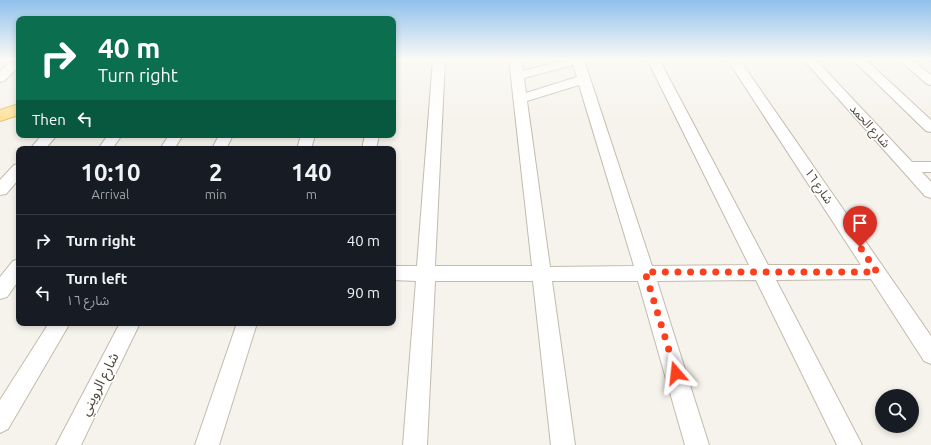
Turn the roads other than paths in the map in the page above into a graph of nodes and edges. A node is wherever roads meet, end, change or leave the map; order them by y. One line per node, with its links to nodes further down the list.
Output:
1 (584, 79): 23 (street)
2 (438, 80): 27 (street)
3 (518, 80): 10 (street)
4 (582, 80): 10 (street)
5 (664, 80): 24 (street)
6 (747, 80): 25 (street, شارع ١٦)
7 (828, 80): 17 (street, شارع الحمد)
8 (880, 80): 14 (street)
9 (16, 97): 11 (main road)
10 (520, 99): 28 (street)
11 (0, 103)
12 (16, 110): 13 (main road)
13 (0, 116)
14 (931, 128)
15 (47, 138): 16 (street)
16 (40, 146)
17 (908, 167): 18 (street); 21 (street, شارع الحمد)
18 (931, 167)
19 (16, 172): 20 (street)
20 (0, 190)
21 (931, 192)
22 (16, 270): 29 (street)
23 (645, 272): 24 (street); 28 (street); 39 (street)
24 (762, 272): 25 (street); 40 (street)
25 (877, 272): 33 (street, شارع ١٦)
26 (396, 273): 27 (street)
27 (426, 273): 28 (street); 37 (street)
28 (541, 274): 38 (street)
29 (0, 291)
30 (58, 326): 34 (street)
31 (128, 326): 35 (street, شارع الرويني)
32 (246, 326): 36 (street)
33 (931, 354)
34 (0, 420)
35 (68, 445)
36 (206, 445)
37 (415, 445)
38 (563, 445)
39 (697, 445)
40 (850, 445)

